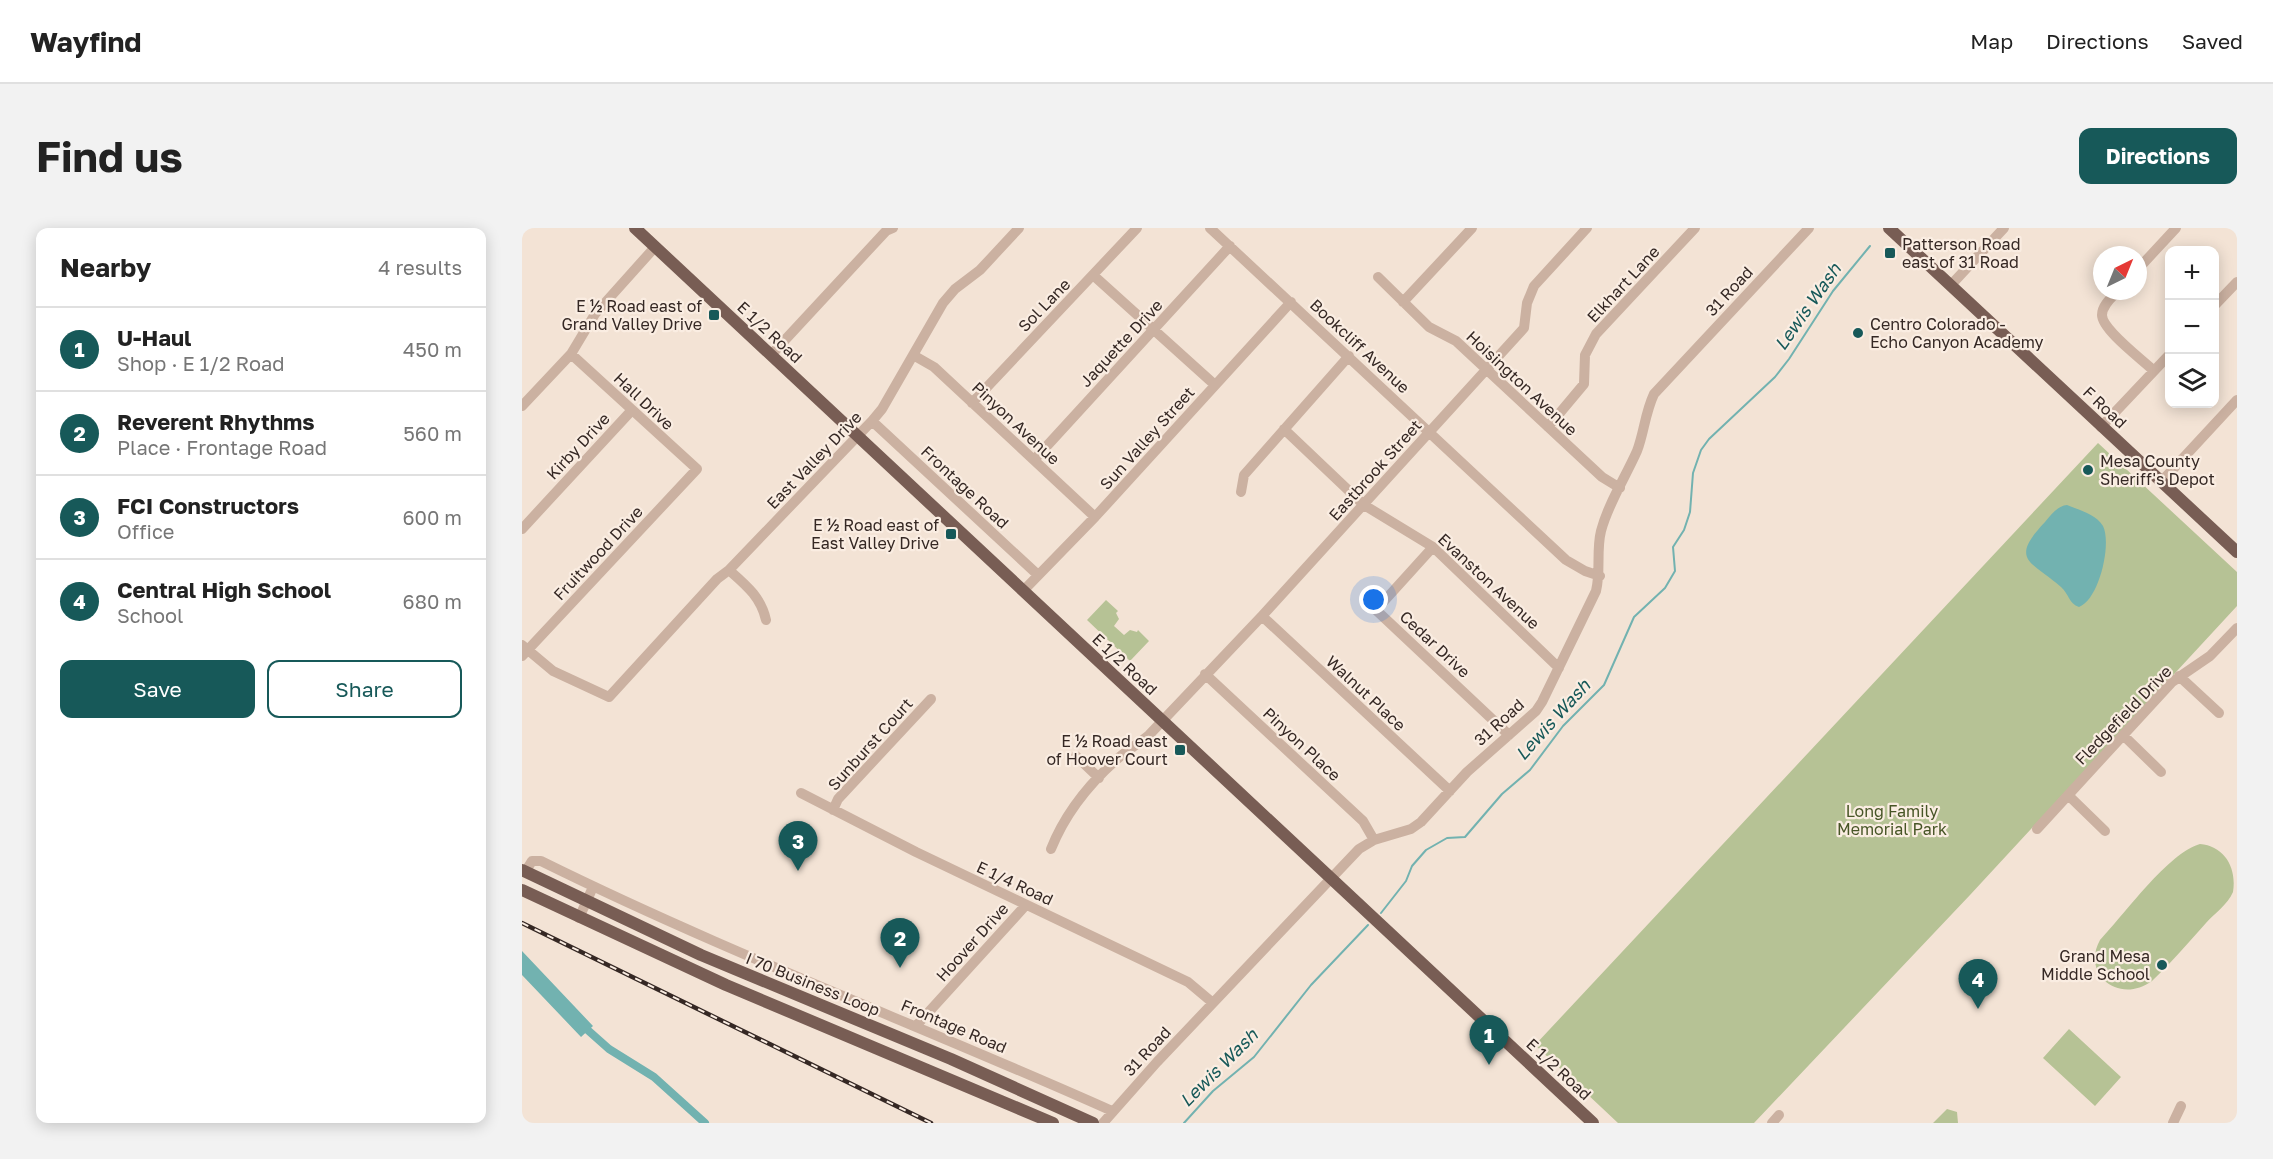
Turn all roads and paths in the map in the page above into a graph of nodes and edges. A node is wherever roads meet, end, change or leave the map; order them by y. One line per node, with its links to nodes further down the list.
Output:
1 (635, 228): 15 (main road, E 1/2 Road)
2 (893, 228): 27 (street)
3 (1019, 228): 28 (street, East Valley Drive)
4 (1137, 228): 17 (street, Sol Lane)
5 (1210, 228): 14 (street, Bookcliff Avenue)
6 (1472, 228): 24 (street)
7 (1587, 228): 31 (street, Eastbrook Street)
8 (1695, 228): 39 (street, Elkhart Lane)
9 (1792, 228): 13 (street)
10 (1889, 228): 20 (main road, F Road)
11 (2004, 228): 20 (street)
12 (2176, 228): 16 (street)
13 (1805, 232): 47 (street, 31 Road)
14 (1230, 246): 23 (street, Bookcliff Avenue); 25 (street, Jaquette Drive)
15 (655, 247): 26 (street); 27 (main road, E 1/2 Road)
16 (2147, 259)
17 (1093, 275): 25 (street); 35 (street, Sol Lane)
18 (1378, 277): 24 (street, Hoisington Avenue)
19 (2237, 282): 22 (street)
20 (1951, 285): 40 (main road, F Road)
21 (2110, 300): 32 (street)
22 (2219, 301)
23 (1291, 302): 29 (street, Bookcliff Avenue); 33 (street, Sun Valley Street)
24 (1403, 302): 31 (street, Hoisington Avenue)
25 (1154, 330): 33 (street); 44 (street, Jaquette Drive)
26 (572, 354): 36 (street); 37 (street, Hall Drive)
27 (771, 355): 43 (main road, E 1/2 Road)
28 (913, 356): 35 (street, Pinyon Avenue); 38 (street, East Valley Drive)
29 (1349, 356): 41 (street); 42 (street, Bookcliff Avenue)
30 (2165, 358): 32 (street)
31 (1486, 370): 39 (street, Hoisington Avenue); 42 (street, Eastbrook Street)
32 (2154, 370): 40 (street)
33 (1215, 385): 50 (street, Sun Valley Street)
34 (2237, 400): 46 (street)
35 (972, 403): 44 (street, Pinyon Avenue)
36 (522, 406)
37 (633, 410): 45 (street, Hall Drive); 51 (street, Kirby Drive)
38 (872, 421): 43 (street, East Valley Drive); 55 (street, Frontage Road)
39 (1548, 427): 47 (street, Hoisington Avenue)
40 (2101, 427): 46 (main road, F Road)
41 (1284, 429): 48 (street); 49 (street, Evanston Avenue)
42 (1429, 433): 49 (street, Eastbrook Street); 56 (street, Bookcliff Avenue)
43 (858, 436): 54 (street, East Valley Drive); 57 (main road, E 1/2 Road)
44 (1034, 460): 50 (street, Pinyon Avenue)
45 (697, 469): 61 (street, Fruitwood Drive)
46 (2161, 482): 53 (main road, F Road)
47 (1620, 488): 56 (street, 31 Road)
48 (1242, 492)
49 (1364, 505): 52 (street, Evanston Avenue); 58 (street, Eastbrook Street)
50 (1095, 517): 55 (street, Sun Valley Street)
51 (522, 530)
52 (1433, 547): 62 (street, Evanston Avenue); 68 (street, Cedar Drive)
53 (2237, 552)
54 (729, 570): 59 (street); 61 (street, East Valley Drive)
55 (1038, 576): 57 (street, Sun Valley Street)
56 (1599, 576): 62 (street, 31 Road)
57 (1023, 591): 67 (main road, E 1/2 Road)
58 (1262, 616): 63 (street, Eastbrook Street); 73 (street, Walnut Place)
59 (766, 620)
60 (2237, 628): 64 (street, Fledgefield Drive)
61 (524, 651)
62 (1559, 668): 68 (street, 31 Road)
63 (1205, 674): 67 (street, Eastbrook Street); 79 (street, Pinyon Place)
64 (2179, 676): 66 (street); 69 (street, Fledgefield Drive)
65 (931, 699): 76 (street, Sunburst Court)
66 (2219, 713)
67 (1162, 720): 72 (street, Eastbrook Street); 82 (main road, E 1/2 Road)
68 (1509, 735): 73 (street, 31 Road)
69 (2123, 735): 71 (street); 75 (street, Fledgefield Drive)
70 (1076, 756): 72 (street)
71 (2161, 771)
72 (1099, 778): 80 (street, Eastbrook Street)
73 (1450, 792): 79 (street, 31 Road)
74 (801, 793): 76 (street, E 1/4 Road)
75 (2068, 795): 77 (street, Fledgefield Drive); 78 (street)
76 (833, 810): 86 (street, E 1/4 Road)
77 (2037, 829)
78 (2105, 831)
79 (1374, 840): 82 (street, 31 Road)
80 (1051, 849)
81 (523, 871): 83 (street, Frontage Road); 85 (main road, I 70 Business Loop)
82 (1330, 877): 88 (street, 31 Road); 95 (main road, E 1/2 Road)
83 (593, 886): 85 (street); 89 (street, Frontage Road)
84 (522, 890): 87 (main road, I 70 Business Loop)
85 (586, 902): 87 (street); 93 (main road, I 70 Business Loop)
86 (1026, 905): 88 (street, E 1/4 Road); 89 (street, Hoover Drive)
87 (579, 918): 92 (main road, I 70 Business Loop)
88 (1213, 1003): 91 (street, 31 Road)
89 (916, 1026): 91 (street, Frontage Road)
90 (2181, 1106): 96 (street)
91 (1112, 1112): 94 (street, 31 Road)
92 (1053, 1123)
93 (1093, 1123)
94 (1103, 1123)
95 (1593, 1123)
96 (2173, 1123)

